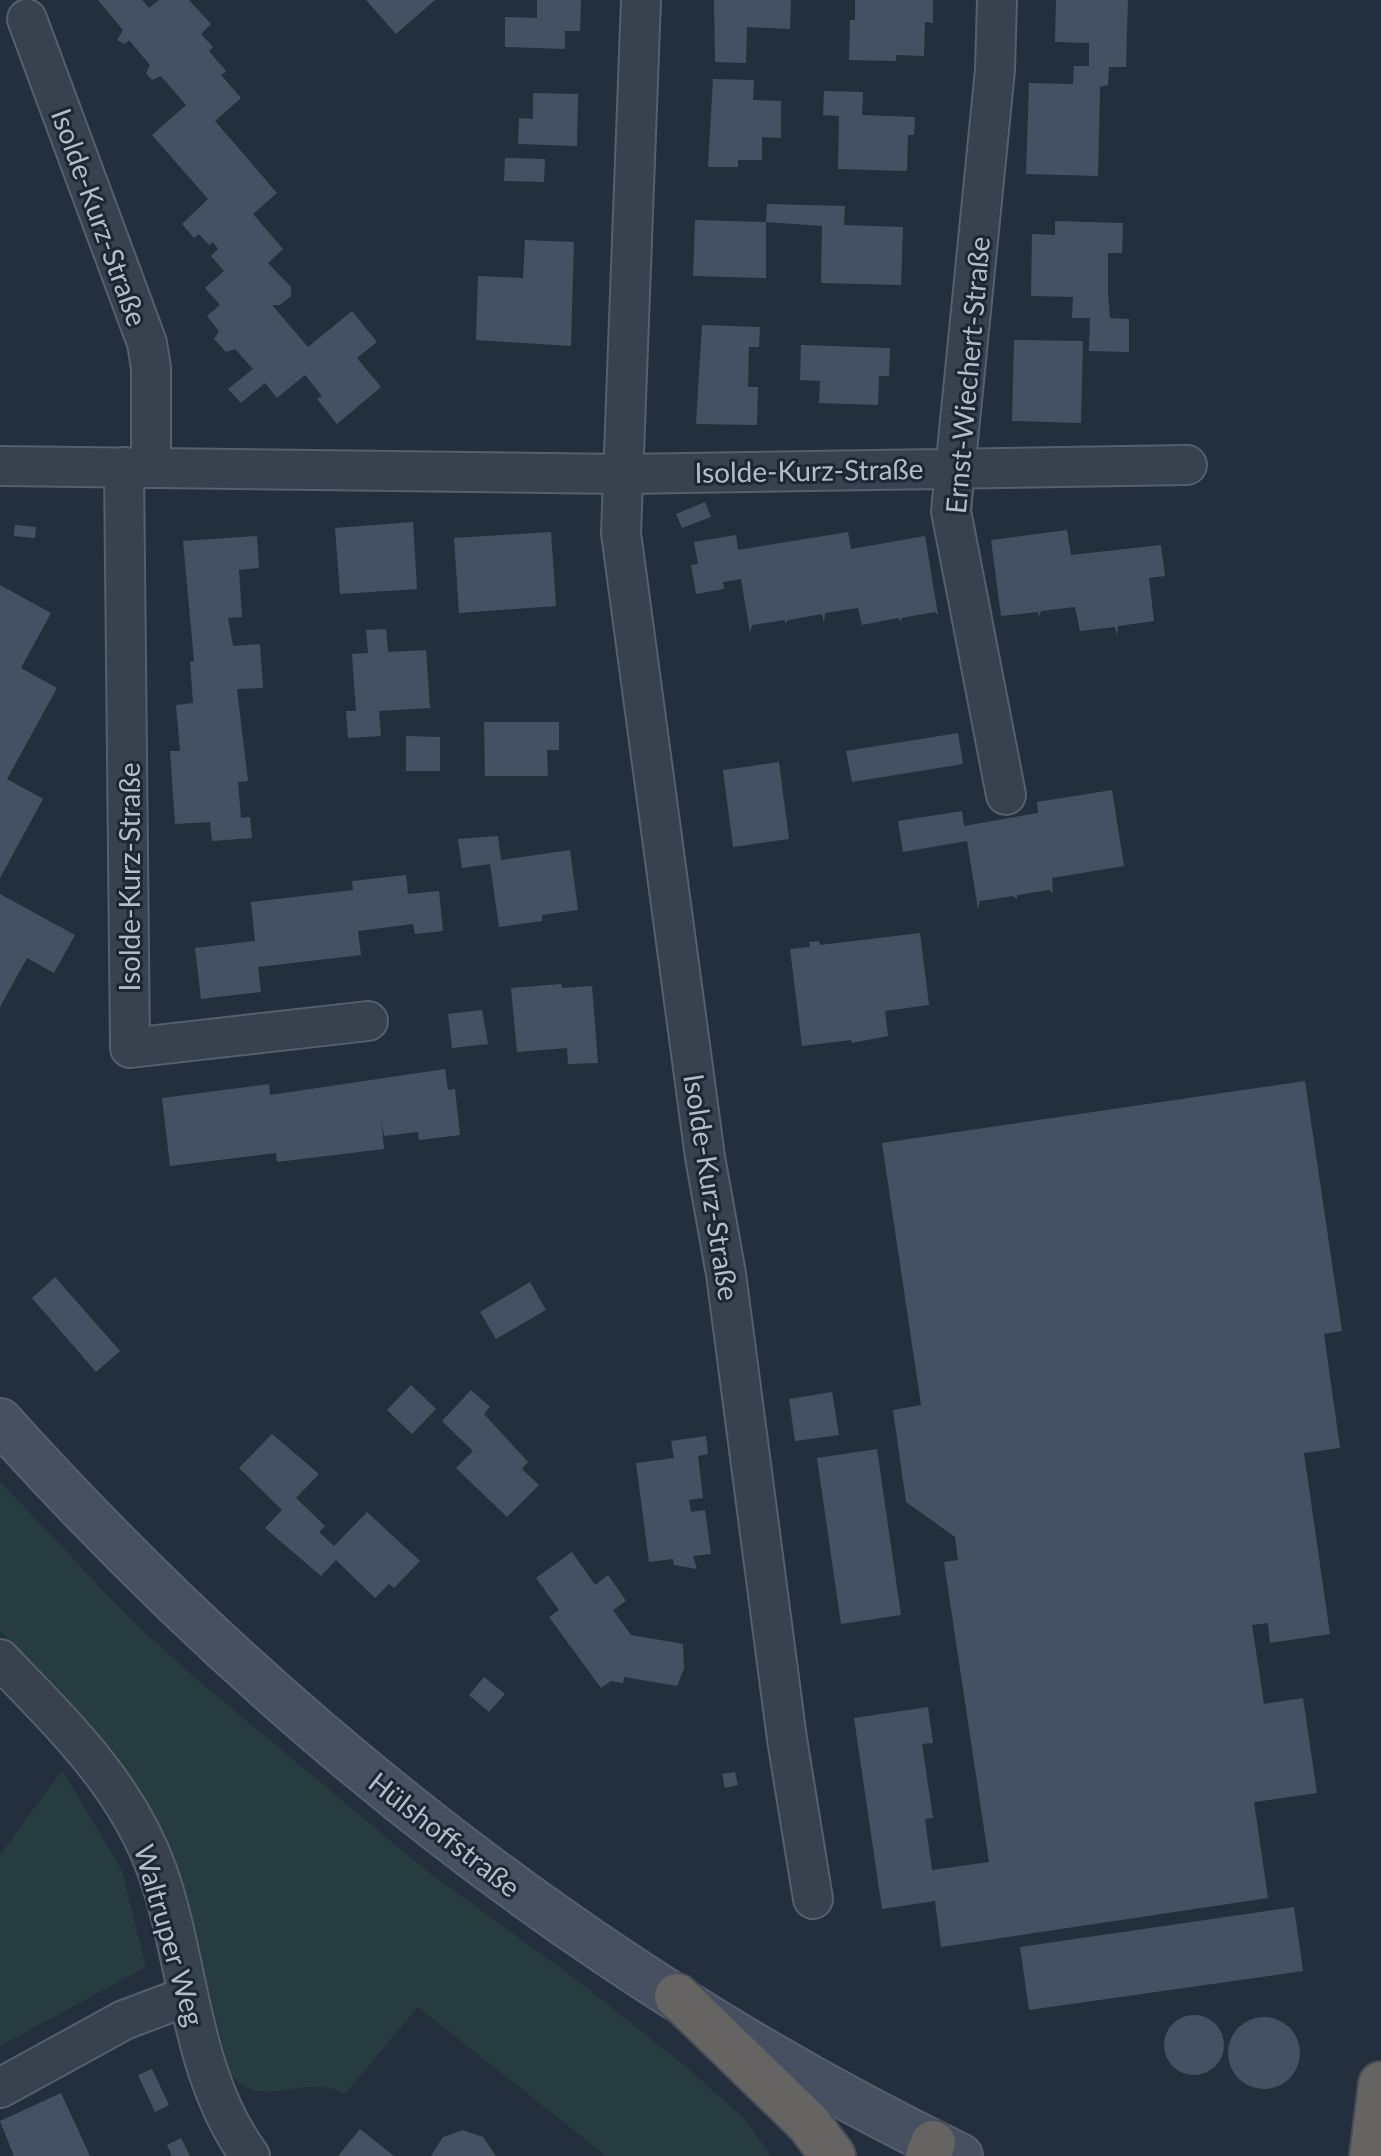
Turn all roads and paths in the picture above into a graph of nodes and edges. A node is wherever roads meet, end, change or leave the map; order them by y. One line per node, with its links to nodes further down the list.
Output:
1 (641, 0): 8 (street, Isolde-Kurz-Straße)
2 (997, 0): 7 (street, Ernst-Wiechert-Straße)
3 (27, 19): 6 (street, Isolde-Kurz-Straße)
4 (1187, 465): 7 (street, Isolde-Kurz-Straße)
5 (0, 466): 6 (street, Isolde-Kurz-Straße)
6 (137, 467): 8 (street, Isolde-Kurz-Straße); 10 (street, Isolde-Kurz-Straße)
7 (954, 467): 8 (street, Isolde-Kurz-Straße); 9 (street, Ernst-Wiechert-Straße)
8 (623, 474): 13 (street, Isolde-Kurz-Straße)
9 (1006, 795)
10 (368, 1021)
11 (0, 1421): 15 (main road, Hülshoffstraße)
12 (0, 1659): 14 (street, Waltruper Weg)
13 (813, 1899)
14 (188, 1996): 17 (street); 19 (street, Waltruper Weg)
15 (677, 1996): 18 (main road, Hülshoffstraße); 20 (highway)
16 (1381, 2084): 21 (highway)
17 (0, 2088)
18 (940, 2152)
19 (250, 2156)
20 (833, 2156)
21 (1372, 2156)

